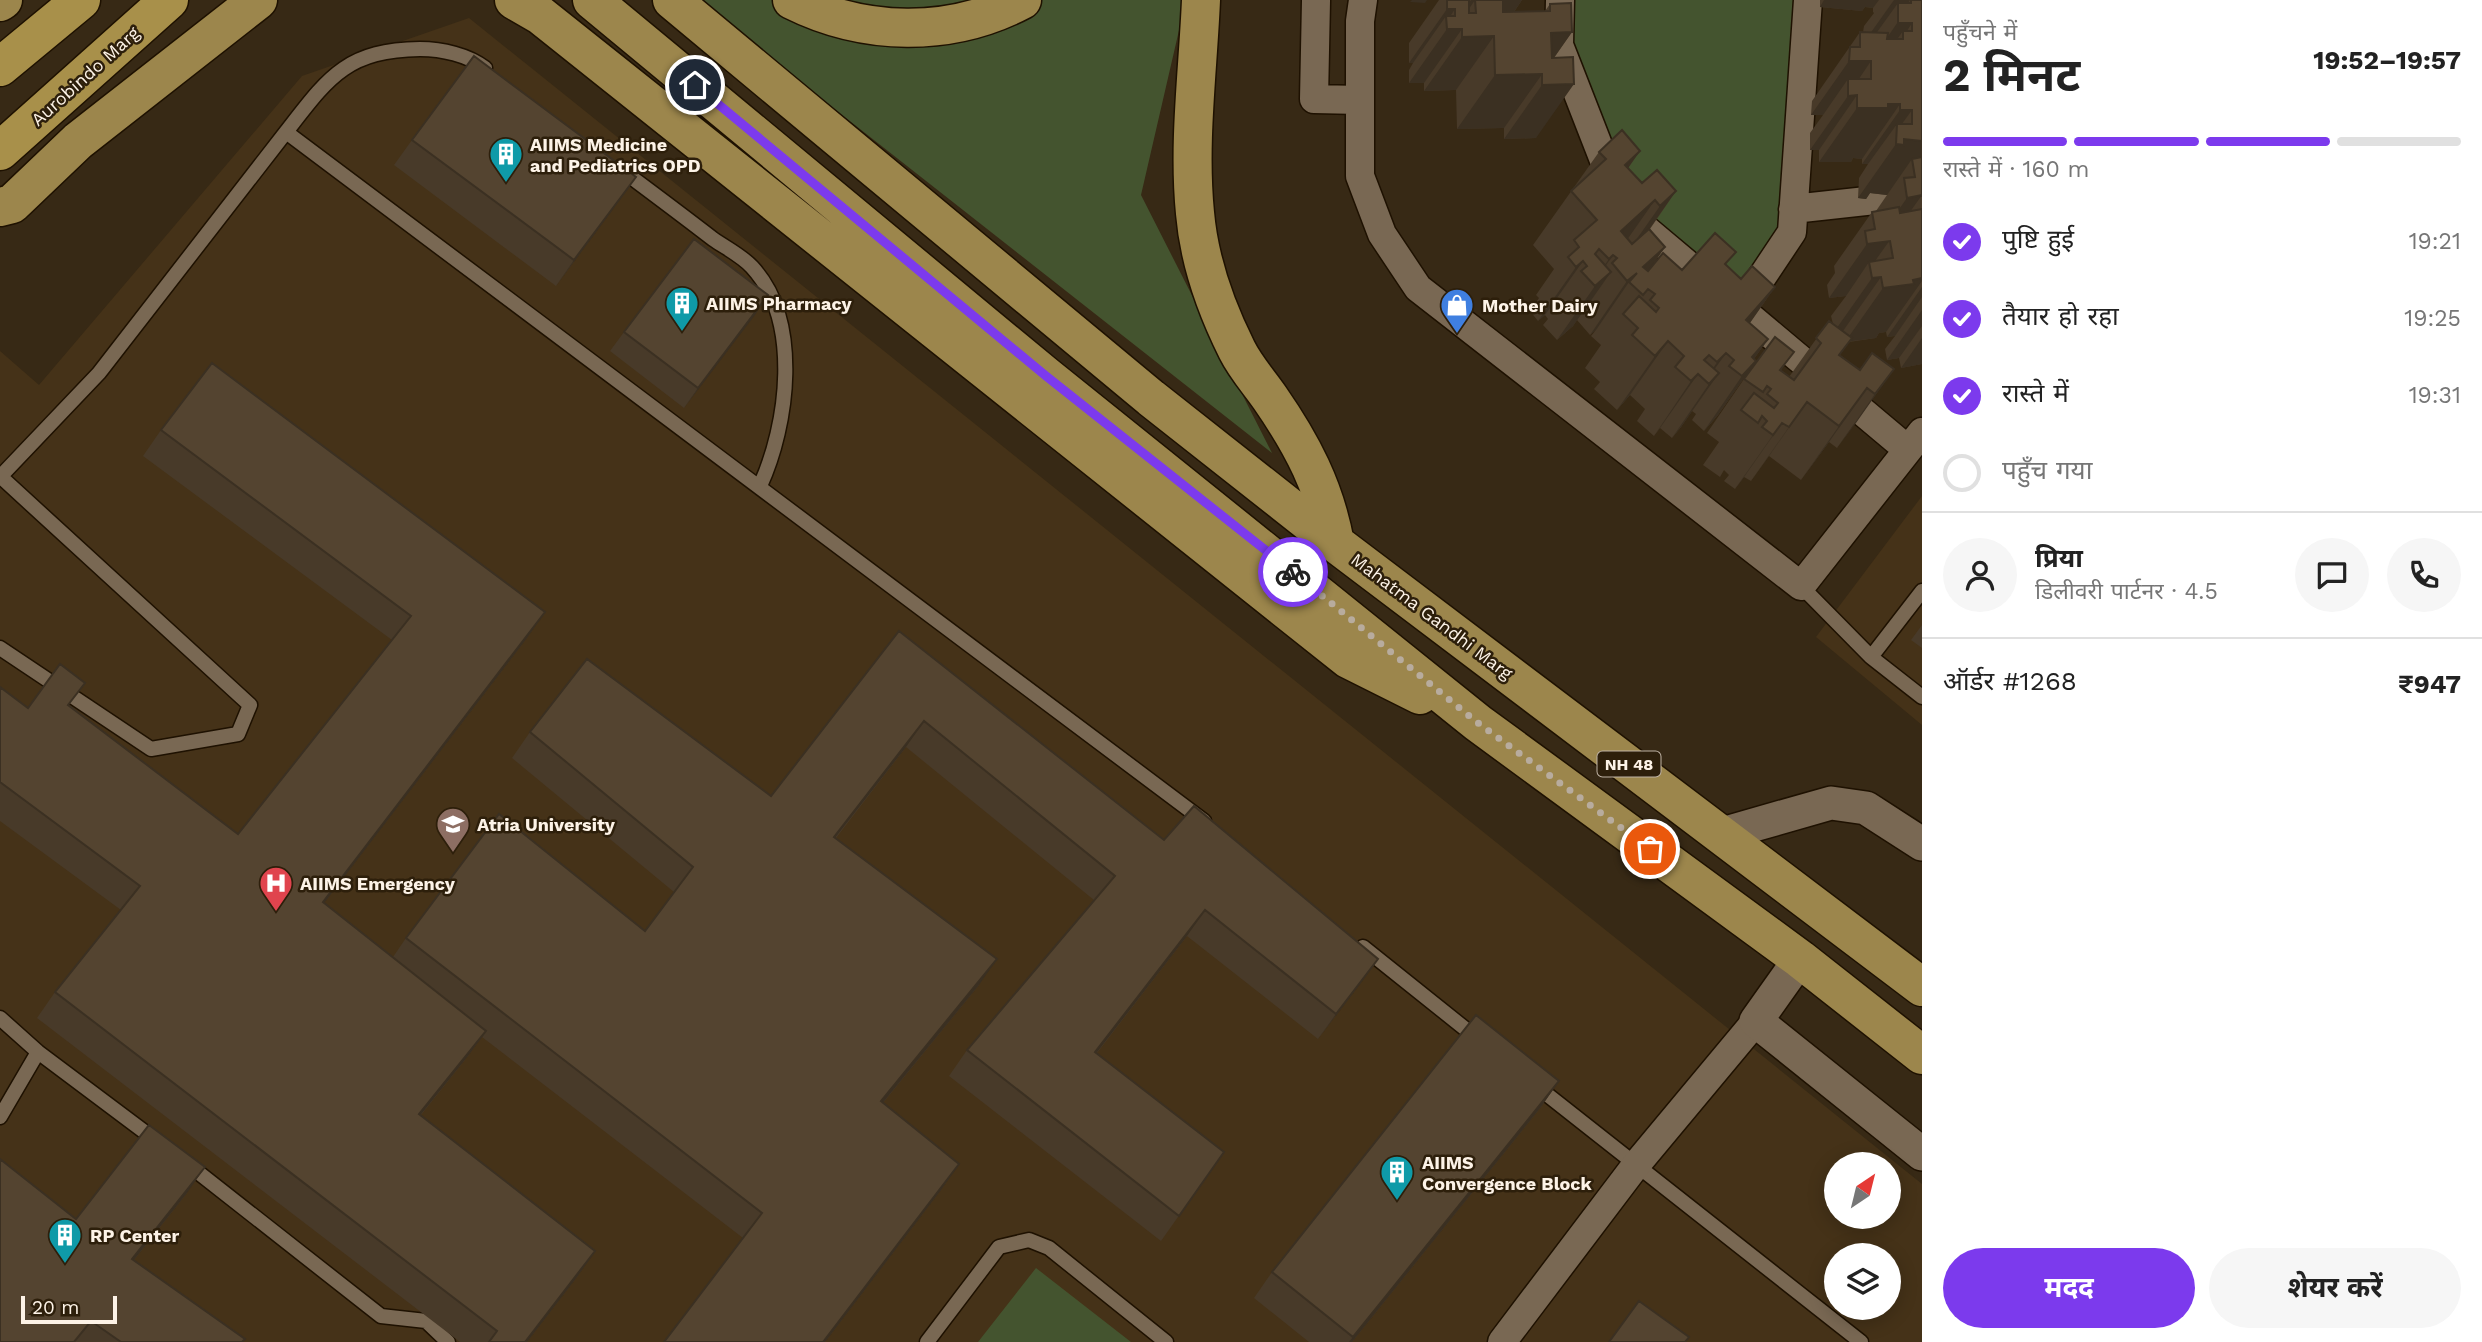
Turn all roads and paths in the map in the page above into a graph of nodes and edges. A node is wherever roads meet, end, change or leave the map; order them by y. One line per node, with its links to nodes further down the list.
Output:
1 (81, 0): 14 (highway)
2 (169, 0): 18 (highway, Aurobindo Marg)
3 (258, 0): 21 (main road)
4 (514, 0): 33 (main road)
5 (592, 0): 33 (main road)
6 (672, 0): 27 (main road)
7 (792, 0): 8 (main road)
8 (1022, 0)
9 (1201, 0): 27 (main road, Mahatma Gandhi Marg)
10 (1363, 0): 16 (street)
11 (1560, 0): 23 (street)
12 (1808, 0): 22 (street)
13 (1316, 1): 16 (street)
14 (0, 67)
15 (495, 76): 17 (lane)
16 (1360, 100): 28 (street)
17 (286, 132): 25 (lane); 26 (lane)
18 (0, 151)
19 (607, 159): 26 (lane)
20 (1922, 195): 22 (street)
21 (0, 207)
22 (1793, 209): 23 (street)
23 (1740, 310): 24 (street)
24 (1914, 440): 28 (street)
25 (0, 477): 30 (lane)
26 (760, 486): 34 (lane)
27 (1335, 543): 35 (main road, Mahatma Gandhi Marg / NH 48)
28 (1801, 586): 31 (lane)
29 (1922, 591): 31 (lane)
30 (0, 648)
31 (1871, 656): 32 (lane)
32 (1922, 697)
33 (1478, 723): 38 (main road)
34 (1212, 827)
35 (1722, 834): 36 (street); 39 (main road, Mahatma Gandhi Marg / NH 48)
36 (1922, 844)
37 (1353, 940): 43 (lane)
38 (1800, 959): 41 (street); 44 (main road)
39 (1922, 987)
40 (0, 1018): 42 (lane)
41 (1756, 1021): 47 (street); 48 (street)
42 (38, 1052): 46 (lane); 49 (lane)
43 (1494, 1052)
44 (1922, 1055)
45 (1527, 1078): 48 (lane)
46 (0, 1117)
47 (1922, 1154)
48 (1636, 1165): 52 (street); 53 (lane)
49 (448, 1342)
50 (928, 1342): 51 (lane)
51 (1166, 1342)
52 (1502, 1342)
53 (1861, 1342)

